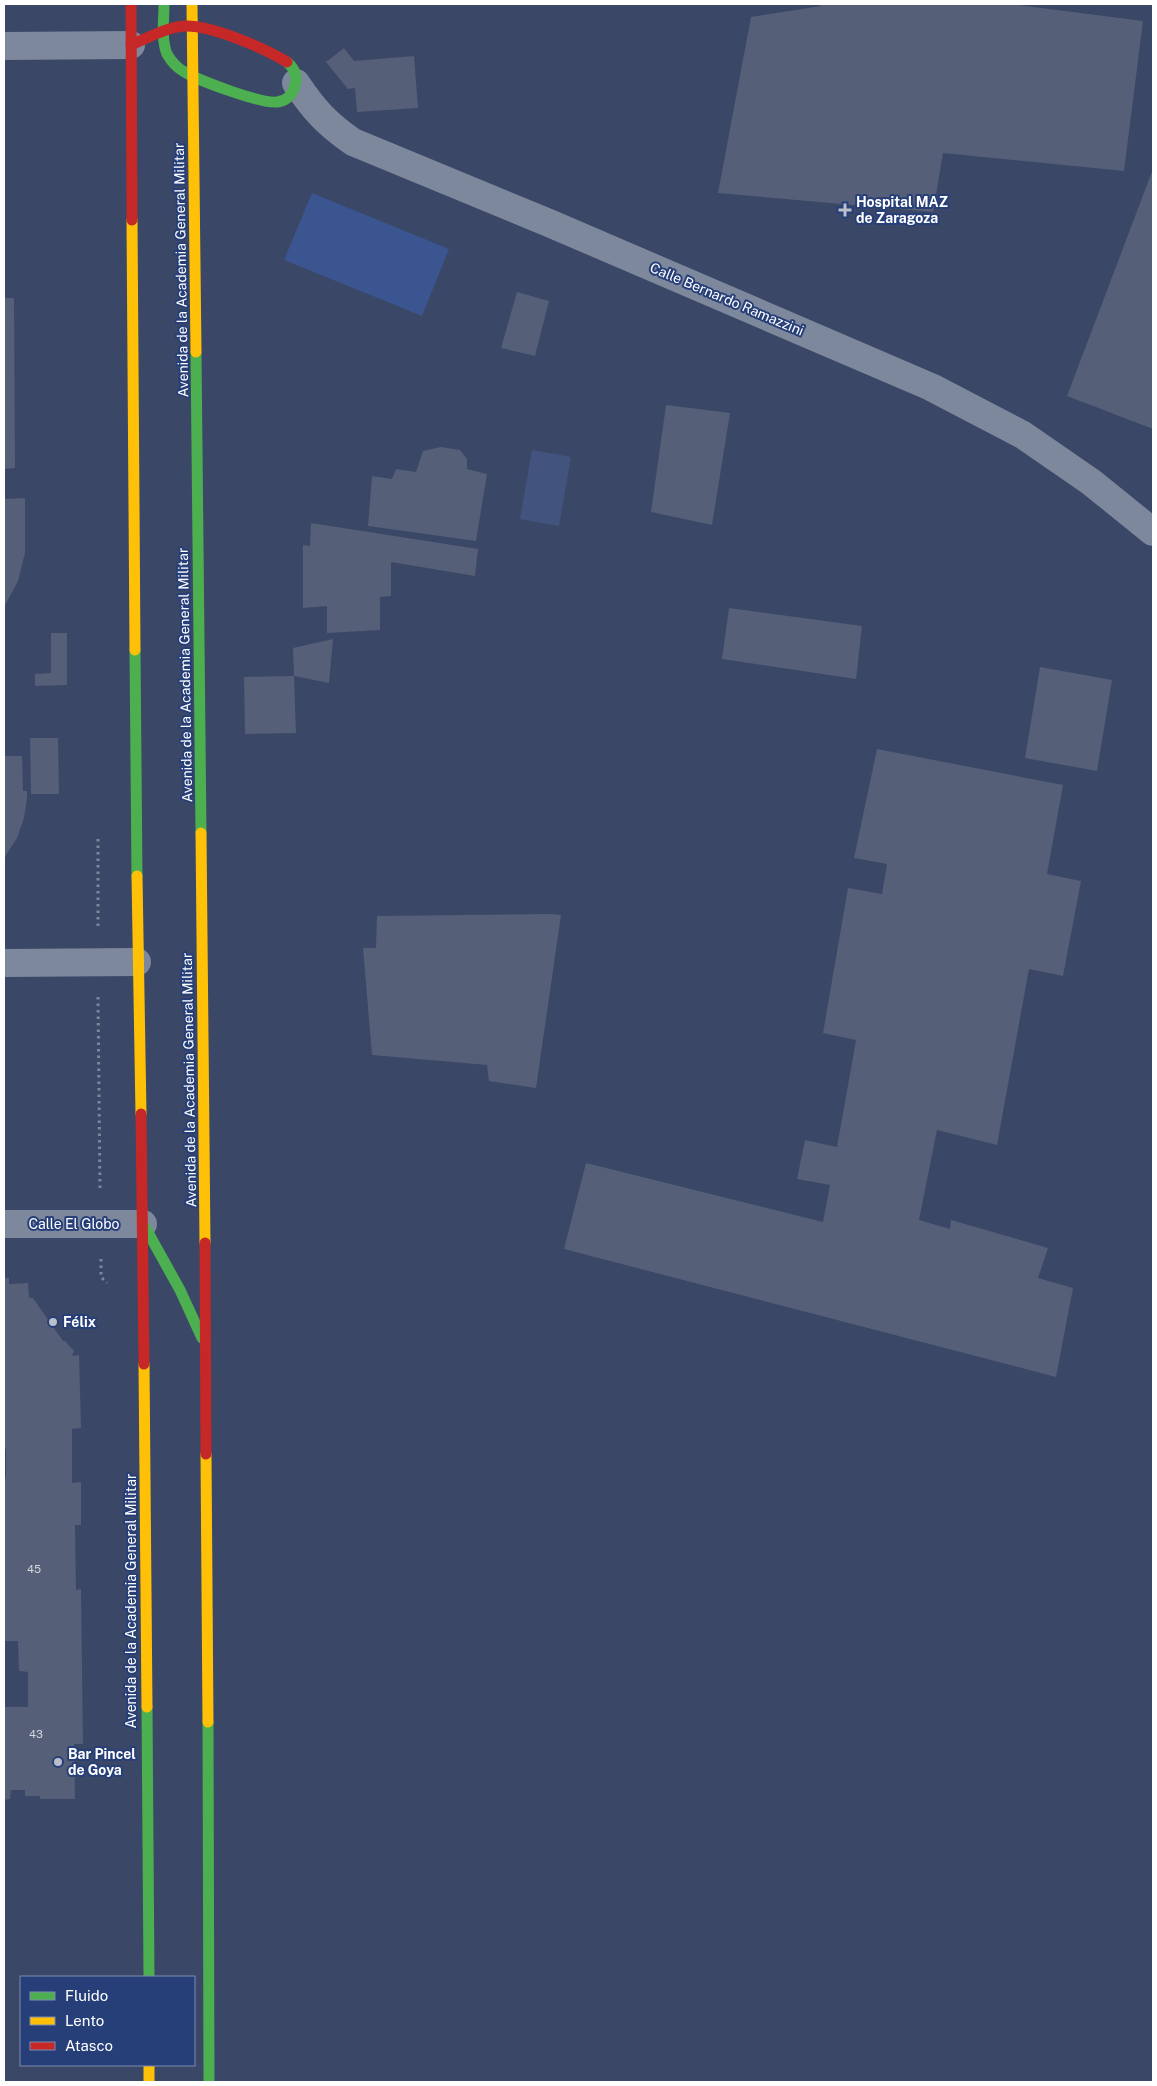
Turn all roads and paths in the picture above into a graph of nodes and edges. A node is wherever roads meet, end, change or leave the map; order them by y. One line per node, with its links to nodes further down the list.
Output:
1 (132, 4): 6 (main road, Avenida de la Academia General Militar)
2 (164, 4): 5 (main road)
3 (192, 4): 4 (main road, Avenida de la Academia General Militar)
4 (192, 26): 5 (main road); 8 (main road, Avenida de la Academia General Militar); 9 (main road, Calle Bernardo Ramazzini)
5 (164, 32): 6 (main road); 8 (main road)
6 (132, 45): 7 (street); 11 (main road, Avenida de la Academia General Militar)
7 (4, 46)
8 (193, 76): 9 (main road); 15 (main road, Avenida de la Academia General Militar)
9 (296, 83): 10 (street, Calle Bernardo Ramazzini)
10 (1153, 532)
11 (137, 962): 12 (street); 14 (main road, Avenida de la Academia General Militar)
12 (4, 963)
13 (4, 1224): 14 (street, Calle El Globo)
14 (144, 1224): 15 (main road, Avenida de la Academia General Militar); 16 (main road, Avenida de la Academia General Militar)
15 (206, 1346): 19 (main road, Avenida de la Academia General Militar)
16 (149, 1976)
17 (149, 2066): 18 (main road)
18 (149, 2082)
19 (209, 2082)

